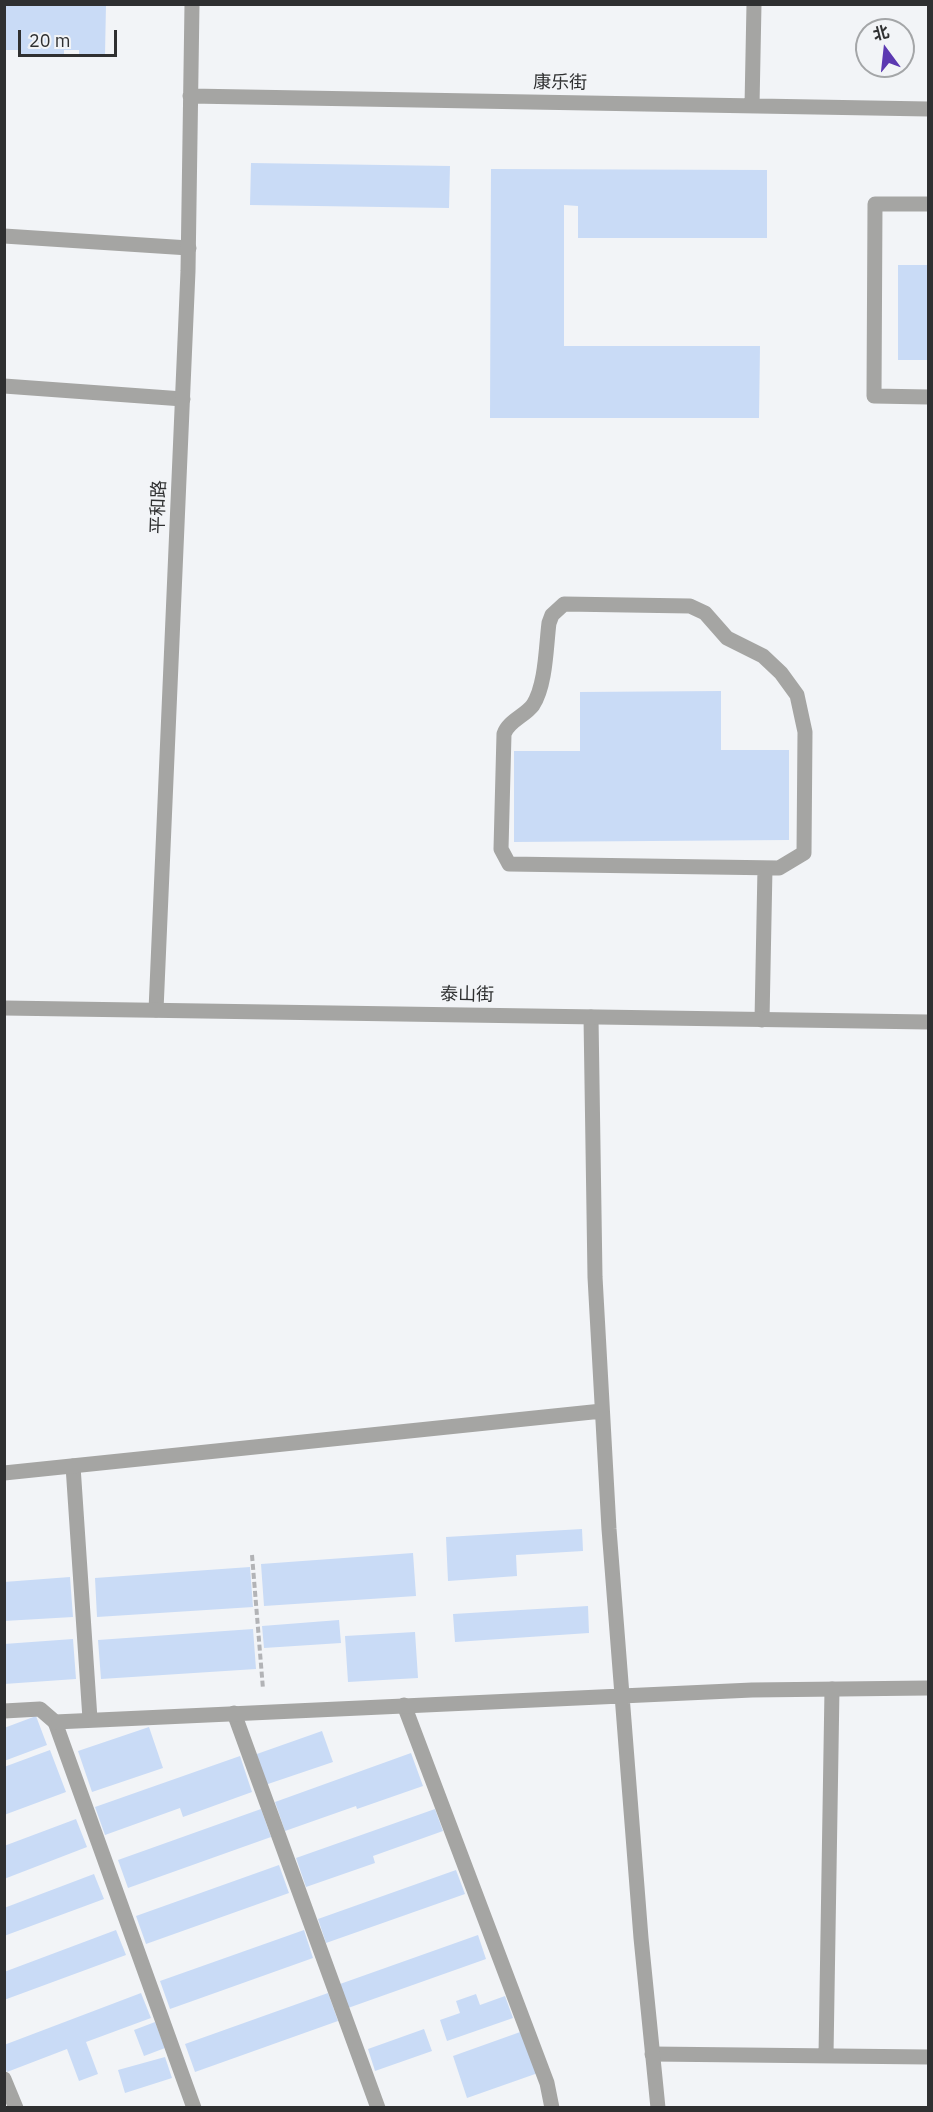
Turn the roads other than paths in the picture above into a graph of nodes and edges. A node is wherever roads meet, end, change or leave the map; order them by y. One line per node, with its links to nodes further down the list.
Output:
1 (192, 4): 3 (street, 平和路)
2 (754, 4): 4 (street)
3 (190, 96): 4 (street, 康乐街); 8 (street, 平和路)
4 (752, 106): 5 (street, 康乐街)
5 (928, 109)
6 (928, 204): 10 (street)
7 (4, 236): 8 (street)
8 (189, 248): 11 (street, 平和路)
9 (4, 386): 11 (street)
10 (928, 397)
11 (183, 399): 14 (street, 平和路)
12 (765, 868): 12 (street); 16 (street)
13 (4, 1008): 14 (street, 泰山街)
14 (156, 1010): 15 (street, 泰山街)
15 (591, 1017): 16 (street, 泰山街); 18 (street)
16 (762, 1020): 17 (street, 泰山街)
17 (928, 1022)
18 (602, 1411): 19 (street); 23 (street)
19 (74, 1466): 20 (street); 27 (street)
20 (4, 1473)
21 (928, 1688): 22 (street)
22 (832, 1689): 23 (street); 30 (street)
23 (622, 1696): 24 (street); 29 (street)
24 (404, 1705): 26 (street); 36 (street)
25 (4, 1711): 28 (street)
26 (234, 1713): 27 (street); 35 (street)
27 (90, 1719): 28 (street)
28 (54, 1722): 34 (street)
29 (652, 2054): 30 (street); 37 (street)
30 (826, 2055): 31 (street)
31 (928, 2057)
32 (4, 2079): 33 (street)
33 (16, 2108)
34 (194, 2108)
35 (378, 2108)
36 (552, 2108)
37 (658, 2108)

